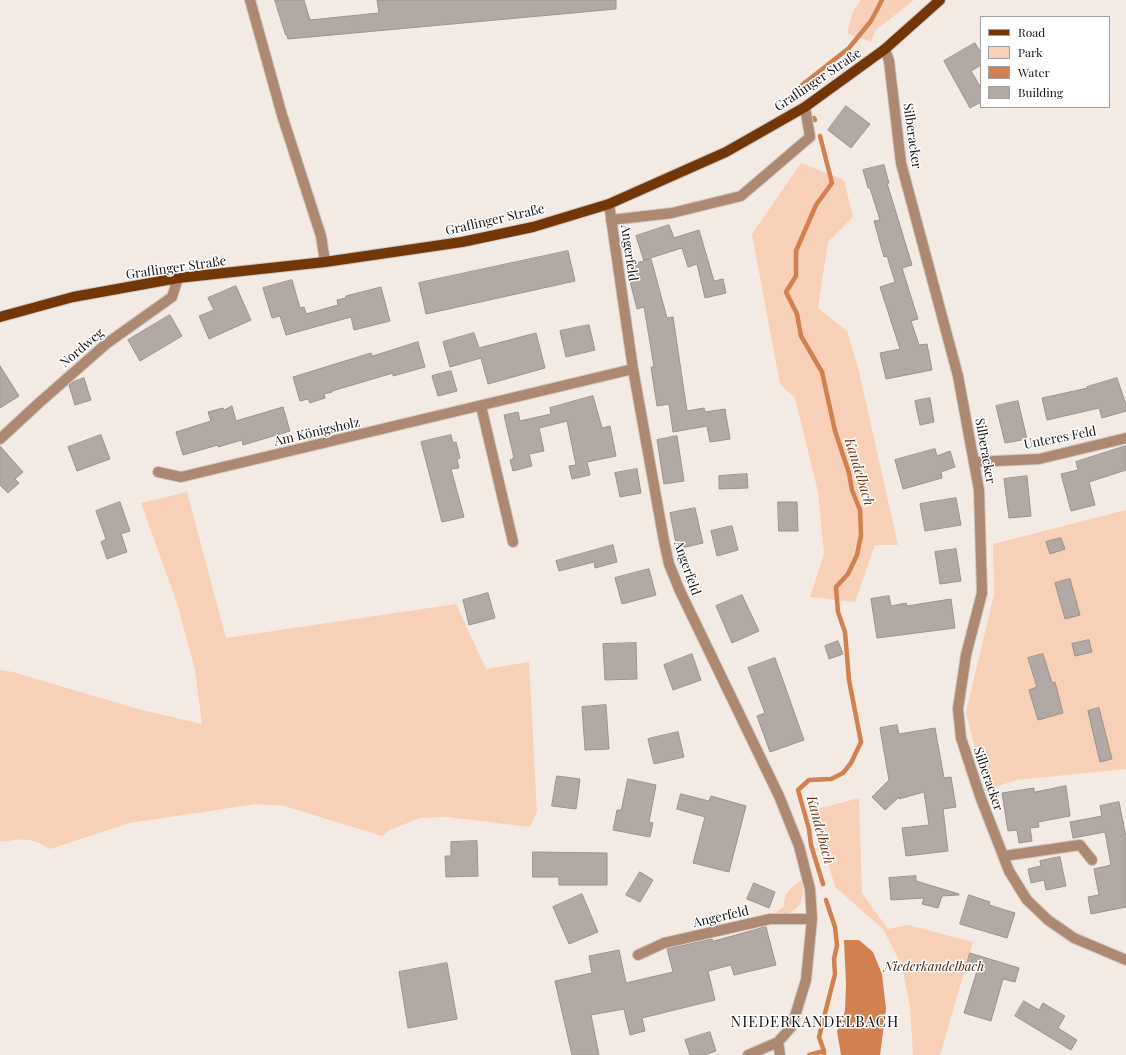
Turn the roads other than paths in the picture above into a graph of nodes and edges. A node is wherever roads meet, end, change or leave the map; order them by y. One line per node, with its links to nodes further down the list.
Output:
1 (250, 0): 7 (street)
2 (940, 0): 3 (main road, Graflinger Straße)
3 (885, 50): 4 (main road, Graflinger Straße); 14 (street, Silberacker)
4 (806, 107): 5 (main road, Graflinger Straße); 6 (street)
5 (609, 204): 6 (street, Angerfeld); 7 (main road, Graflinger Straße)
6 (611, 220): 10 (street, Angerfeld)
7 (325, 262): 8 (main road, Graflinger Straße)
8 (178, 278): 9 (main road, Graflinger Straße); 13 (street, Nordweg)
9 (0, 317)
10 (633, 369): 11 (street, Am Königsholz); 19 (street, Angerfeld)
11 (481, 406): 15 (street, Am Königsholz); 16 (street)
12 (1126, 438): 14 (street, Unteres Feld)
13 (0, 439)
14 (974, 462): 17 (street, Silberacker)
15 (158, 472)
16 (513, 542)
17 (1004, 856): 18 (street); 21 (street, Silberacker)
18 (1092, 860)
19 (812, 919): 20 (street, Angerfeld); 22 (street, Angerfeld)
20 (638, 955)
21 (1126, 960)
22 (778, 1042): 23 (street); 24 (street)
23 (748, 1055)
24 (780, 1055)

